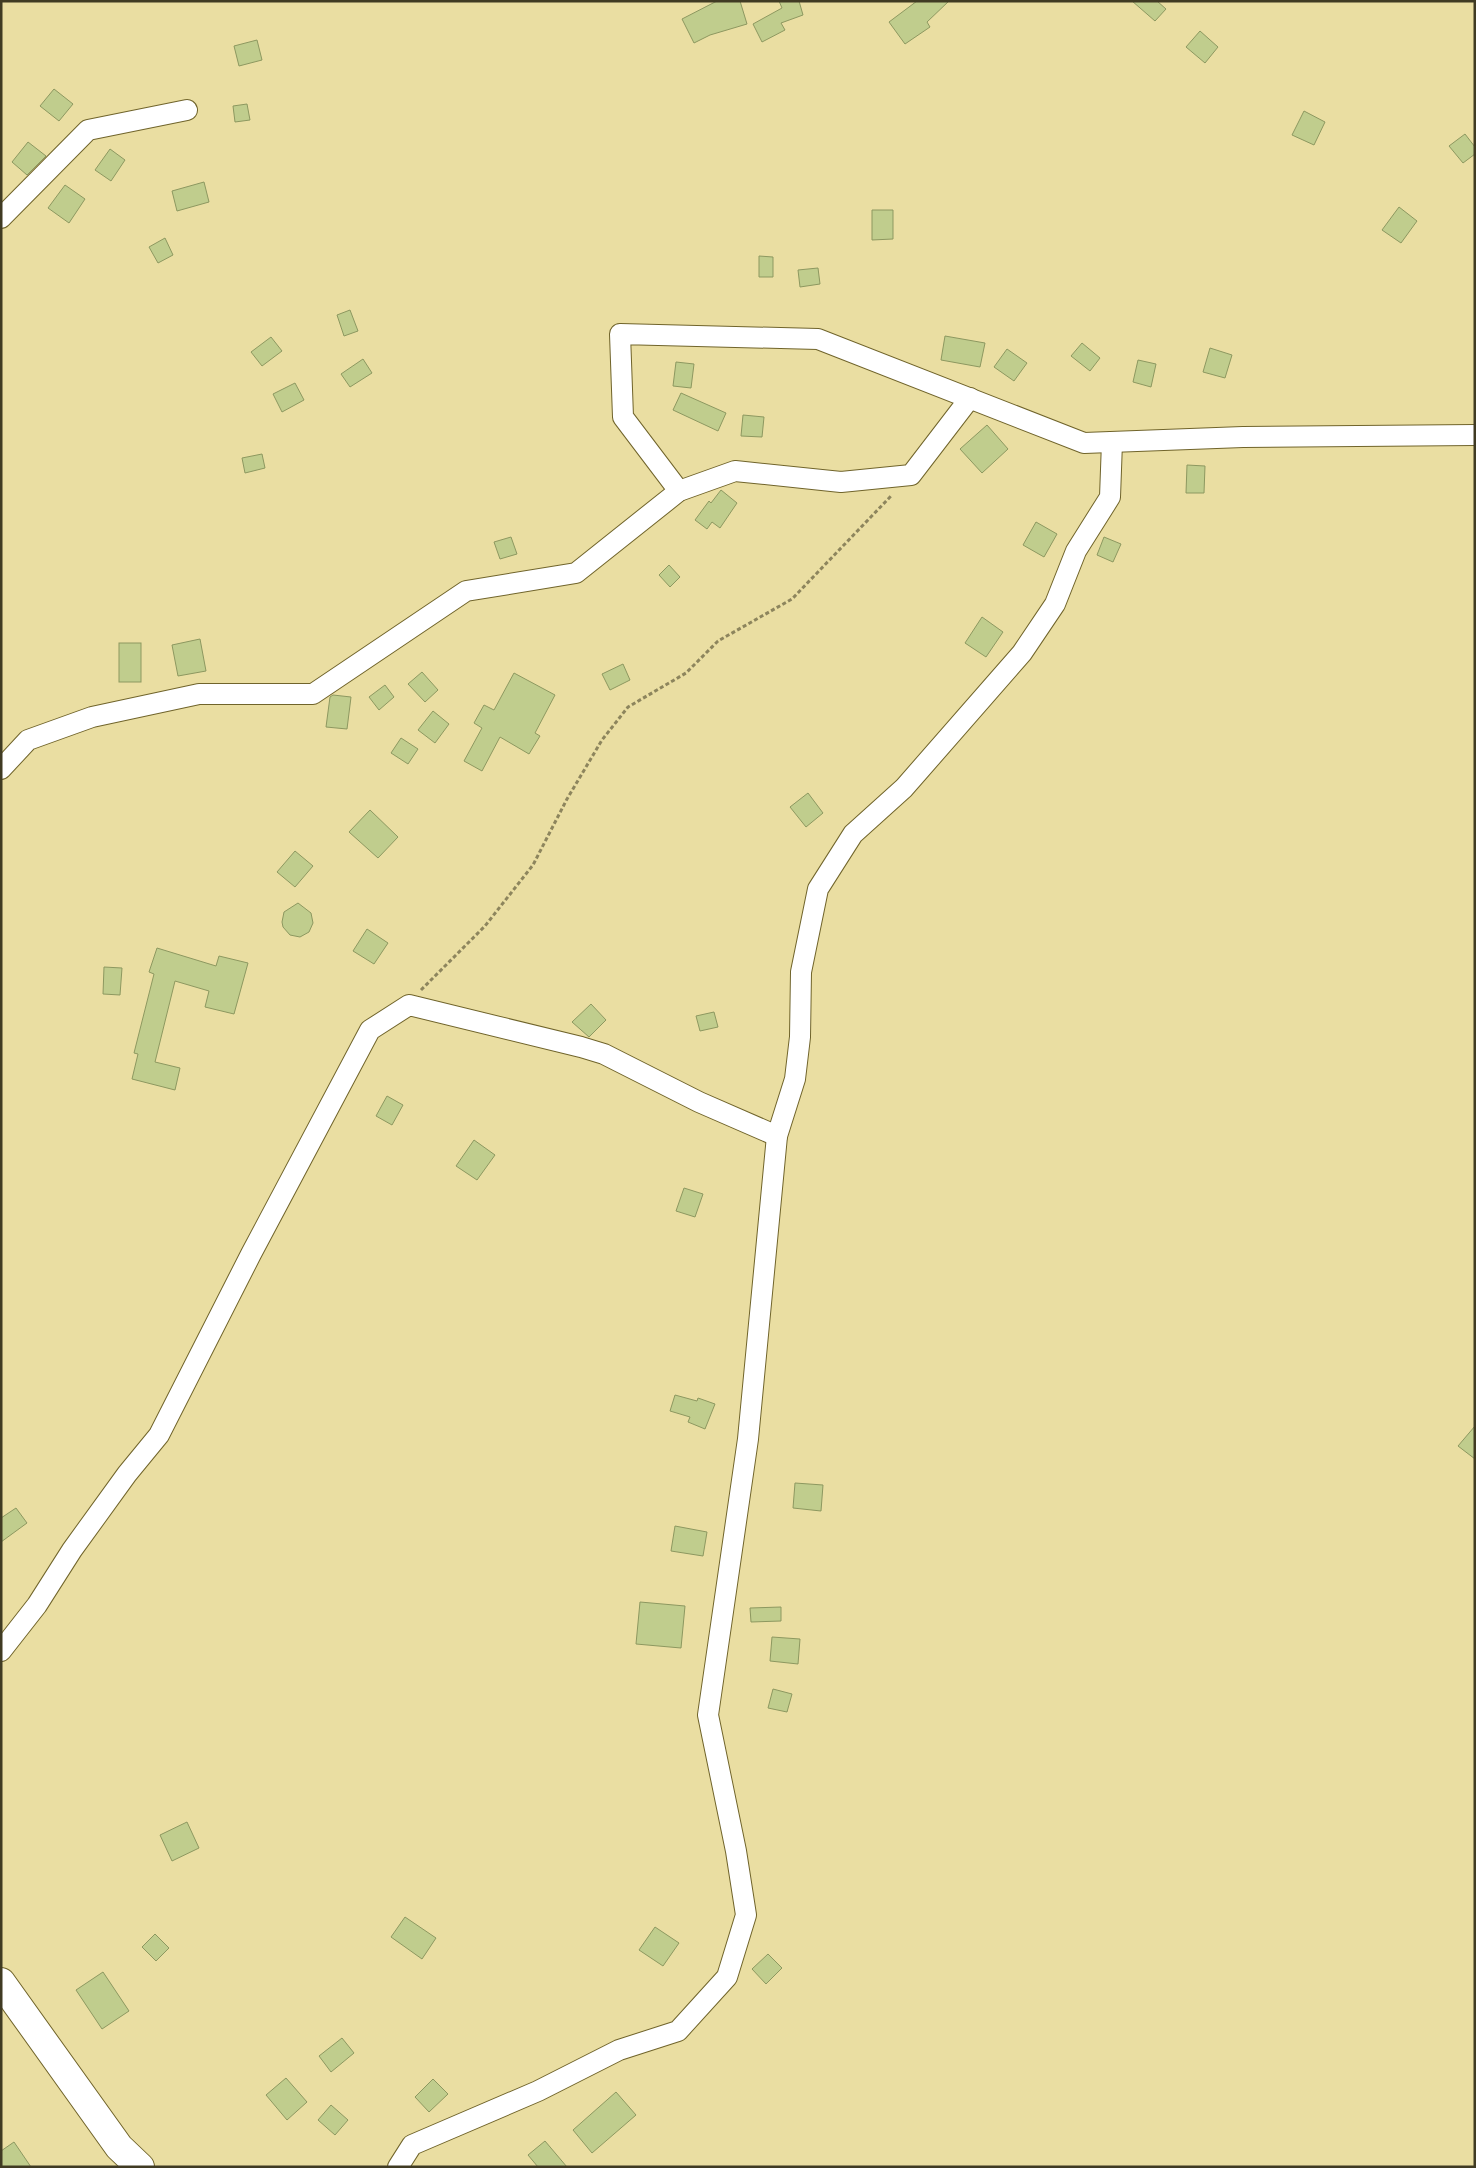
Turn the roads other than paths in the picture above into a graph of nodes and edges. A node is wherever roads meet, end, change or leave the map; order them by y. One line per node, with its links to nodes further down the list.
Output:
1 (187, 110): 2 (street)
2 (1, 218)
3 (970, 398): 5 (street); 6 (street); 6 (street)
4 (1475, 435): 5 (street)
5 (1112, 442): 8 (street)
6 (679, 491): 7 (street)
7 (1, 769)
8 (777, 1136): 9 (street); 12 (street)
9 (1, 1651)
10 (1, 1982): 11 (highway)
11 (140, 2167)
12 (398, 2167)

